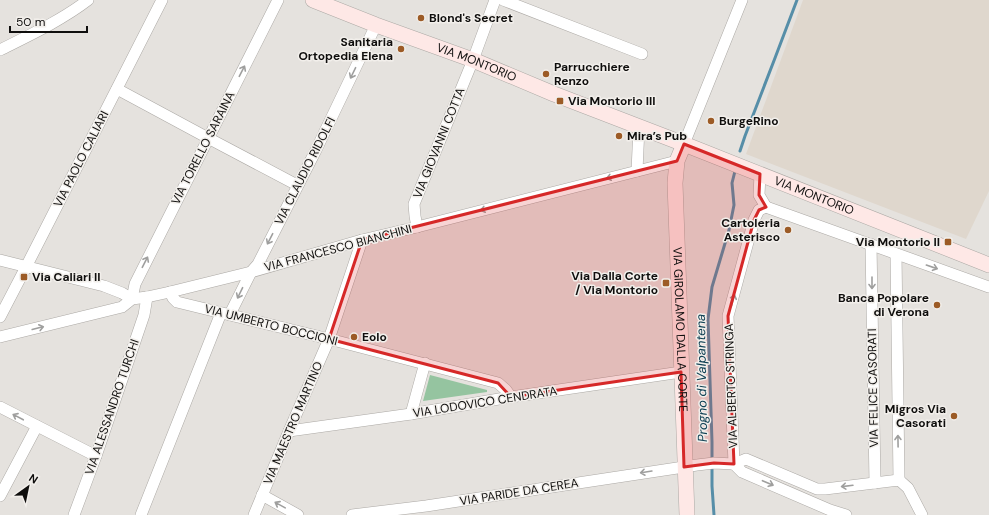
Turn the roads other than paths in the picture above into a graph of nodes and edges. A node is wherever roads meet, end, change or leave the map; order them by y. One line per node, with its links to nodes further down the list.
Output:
1 (88, 0): 9 (street)
2 (162, 0): 12 (street, VIA PAOLO CALIARI)
3 (278, 0): 14 (street, VIA TORELLO SARAINA, one-way to 3)
4 (313, 0): 8 (street, VIA MONTORIO)
5 (495, 0): 11 (street, VIA GIOVANNI COTTA)
6 (503, 0): 10 (street)
7 (742, 0): 15 (street)
8 (376, 25): 11 (street, VIA MONTORIO); 19 (street, VIA CLAUDIO RIDOLFI, one-way to 19)
9 (0, 50)
10 (642, 54)
11 (473, 60): 13 (street, VIA MONTORIO); 21 (street, VIA GIOVANNI COTTA)
12 (117, 89): 14 (street); 27 (street, VIA PAOLO CALIARI)
13 (639, 127): 15 (street, VIA MONTORIO); 17 (street)
14 (208, 138): 19 (street); 32 (street, VIA TORELLO SARAINA, one-way to 14)
15 (684, 144): 16 (street, VIA GIROLAMO DALLA CORTE); 18 (street, VIA MONTORIO)
16 (677, 161): 17 (street, VIA FRANCESCO BIANCHINI); 38 (street, VIA GIROLAMO DALLA CORTE)
17 (637, 171): 21 (street, VIA FRANCESCO BIANCHINI, one-way to 21)
18 (760, 174): 20 (street); 26 (street, VIA MONTORIO)
19 (297, 185): 28 (street, VIA CLAUDIO RIDOLFI, one-way to 28)
20 (766, 207): 23 (street, VIA MONTORIO); 45 (street, VIA ALBERTO STRINGA, one-way to 20)
21 (417, 227): 22 (street, VIA FRANCESCO BIANCHINI)
22 (362, 240): 28 (street, VIA FRANCESCO BIANCHINI); 36 (street, VIA MAESTRO MARTINO)
23 (872, 244): 24 (street, VIA MONTORIO); 48 (street, VIA FELICE CASORATI, one-way to 48)
24 (896, 254): 29 (street, VIA MONTORIO, one-way to 29); 47 (street, VIA FELICE CASORATI, one-way to 24)
25 (0, 260): 27 (street)
26 (989, 265)
27 (26, 267): 32 (street); 34 (street, VIA PAOLO CALIARI)
28 (251, 272): 30 (street, VIA FRANCESCO BIANCHINI); 33 (street, VIA CLAUDIO RIDOLFI, one-way to 33)
29 (989, 287)
30 (170, 292): 31 (street, VIA FRANCESCO BIANCHINI); 33 (street, VIA UMBERTO BOCCIONI)
31 (147, 297): 32 (street, VIA FRANCESCO BIANCHINI); 44 (street, VIA ALESSANDRO TURCHI)
32 (132, 299): 35 (street, VIA FRANCESCO BIANCHINI, one-way to 32)
33 (226, 314): 36 (street, VIA UMBERTO BOCCIONI); 53 (street, VIA CLAUDIO RIDOLFI)
34 (0, 317)
35 (0, 337)
36 (329, 339): 37 (street, VIA UMBERTO BOCCIONI); 43 (street, VIA MAESTRO MARTINO)
37 (425, 363): 39 (street, VIA UMBERTO BOCCIONI); 41 (street)
38 (681, 372): 39 (street, VIA LODOVICO CENDRATA); 46 (street, VIA GIROLAMO DALLA CORTE)
39 (511, 397): 41 (street, VIA LODOVICO CENDRATA)
40 (0, 407): 42 (street, one-way to 40)
41 (411, 414): 43 (street, VIA LODOVICO CENDRATA)
42 (37, 426): 44 (street); 50 (street)
43 (289, 431): 49 (street, VIA MAESTRO MARTINO)
44 (96, 456): 52 (street, VIA ALESSANDRO TURCHI)
45 (734, 464): 46 (street, VIA PARIDE DA CEREA); 48 (street, VIA PARIDE DA CEREA, one-way to 45); 58 (street, one-way to 58)
46 (684, 467): 51 (street, VIA PARIDE DA CEREA, one-way to 51); 57 (street, VIA GIROLAMO DALLA CORTE)
47 (899, 480): 48 (street, VIA PARIDE DA CEREA); 59 (street)
48 (875, 483)
49 (262, 495): 54 (street, VIA MAESTRO MARTINO); 55 (street, one-way to 49)
50 (0, 496)
51 (426, 511): 56 (street, VIA PARIDE DA CEREA)
52 (74, 515)
53 (141, 515)
54 (254, 515)
55 (298, 515)
56 (352, 515)
57 (687, 515)
58 (846, 515)
59 (922, 515)

